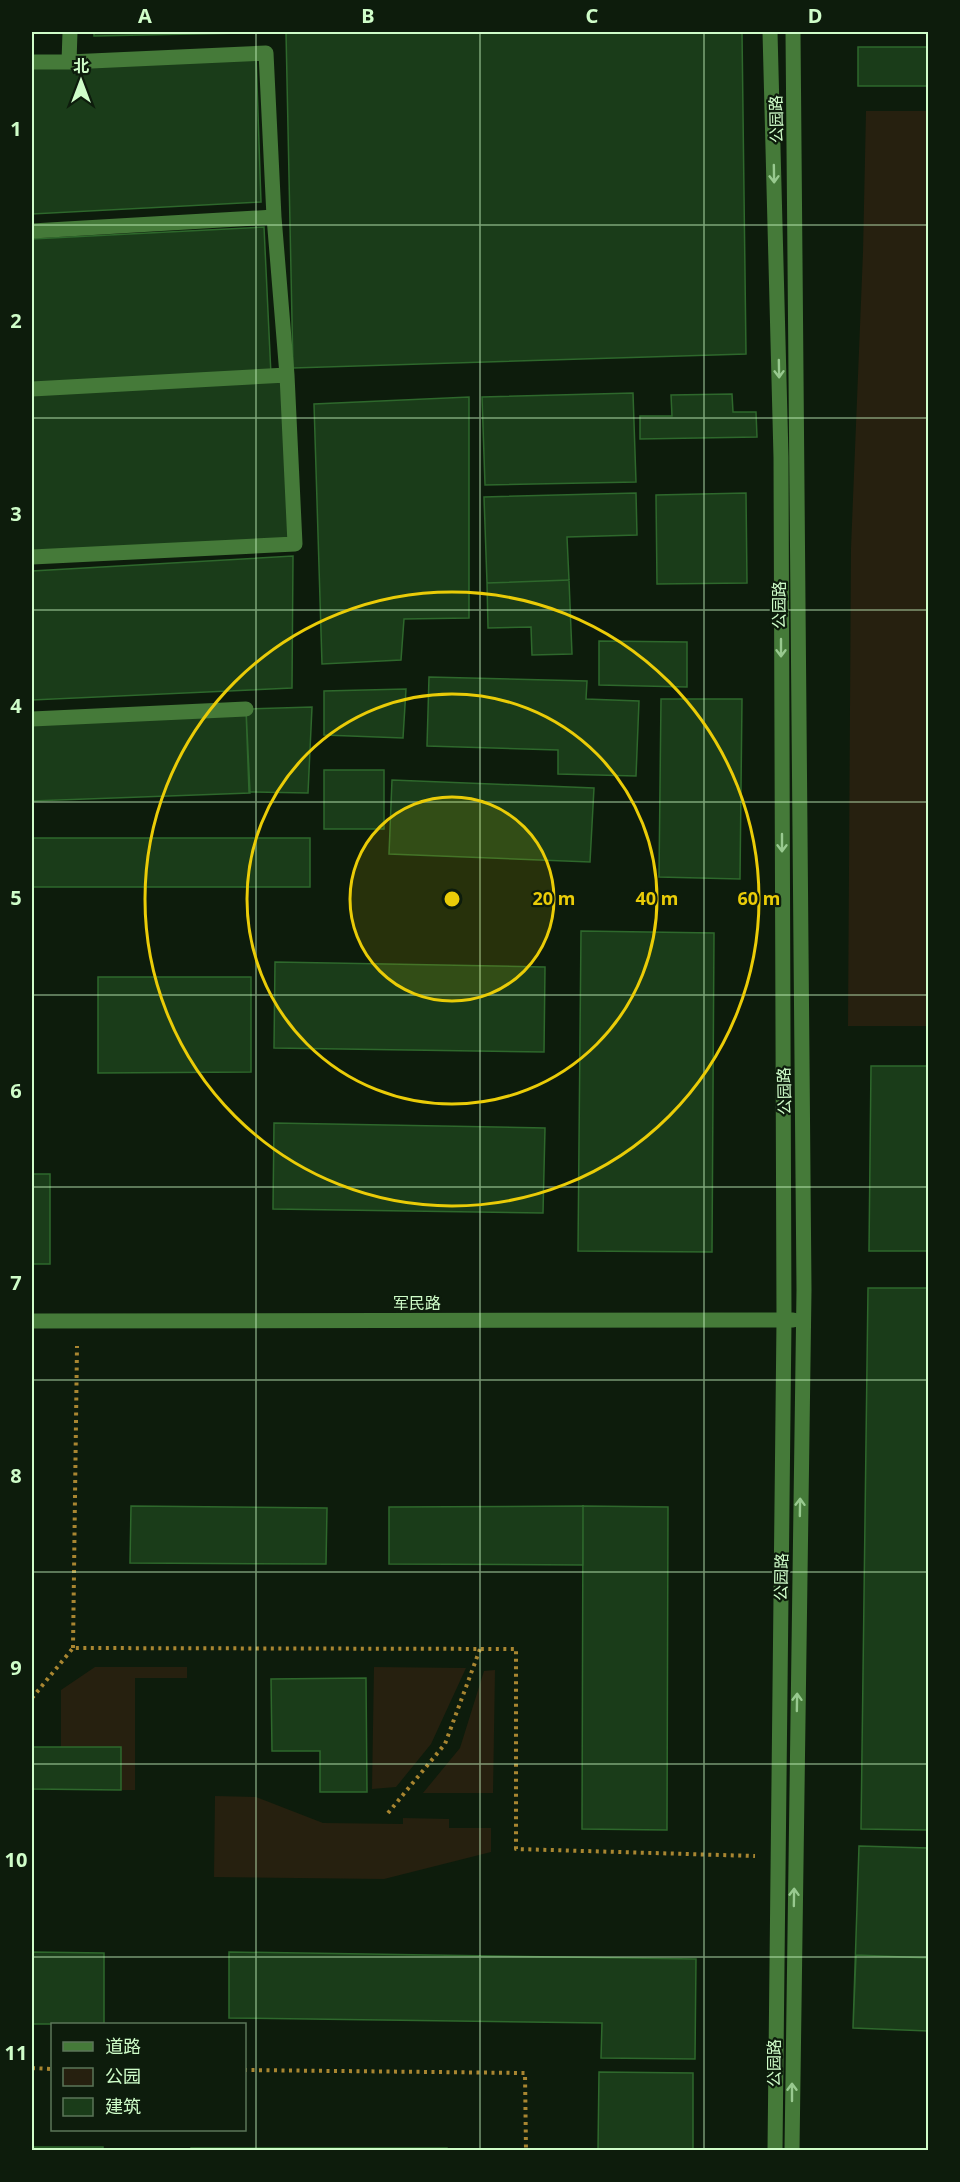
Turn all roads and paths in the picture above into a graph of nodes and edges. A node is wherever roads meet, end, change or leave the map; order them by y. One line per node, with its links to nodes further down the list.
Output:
1 (70, 32): 5 (street)
2 (770, 32): 13 (street, one-way to 13)
3 (793, 32): 14 (street, 公园路)
4 (32, 62): 5 (street)
5 (69, 62): 6 (street)
6 (274, 217): 7 (street); 8 (street)
7 (32, 231)
8 (287, 375): 9 (street); 10 (street)
9 (32, 389)
10 (32, 557)
11 (246, 709): 12 (street)
12 (32, 719)
13 (784, 1320): 14 (street, 军民路); 16 (street, 军民路); 21 (street)
14 (803, 1320): 27 (street, 公园路, one-way to 14)
15 (32, 1321): 16 (street, 军民路)
16 (78, 1321): 17 (path)
17 (73, 1648): 18 (path); 19 (path)
18 (480, 1649): 20 (path); 21 (path)
19 (32, 1698)
20 (388, 1813)
21 (778, 1856): 26 (street)
22 (32, 2068): 23 (path)
23 (51, 2069)
24 (246, 2070): 25 (path)
25 (526, 2151)
26 (775, 2151)
27 (792, 2151)

